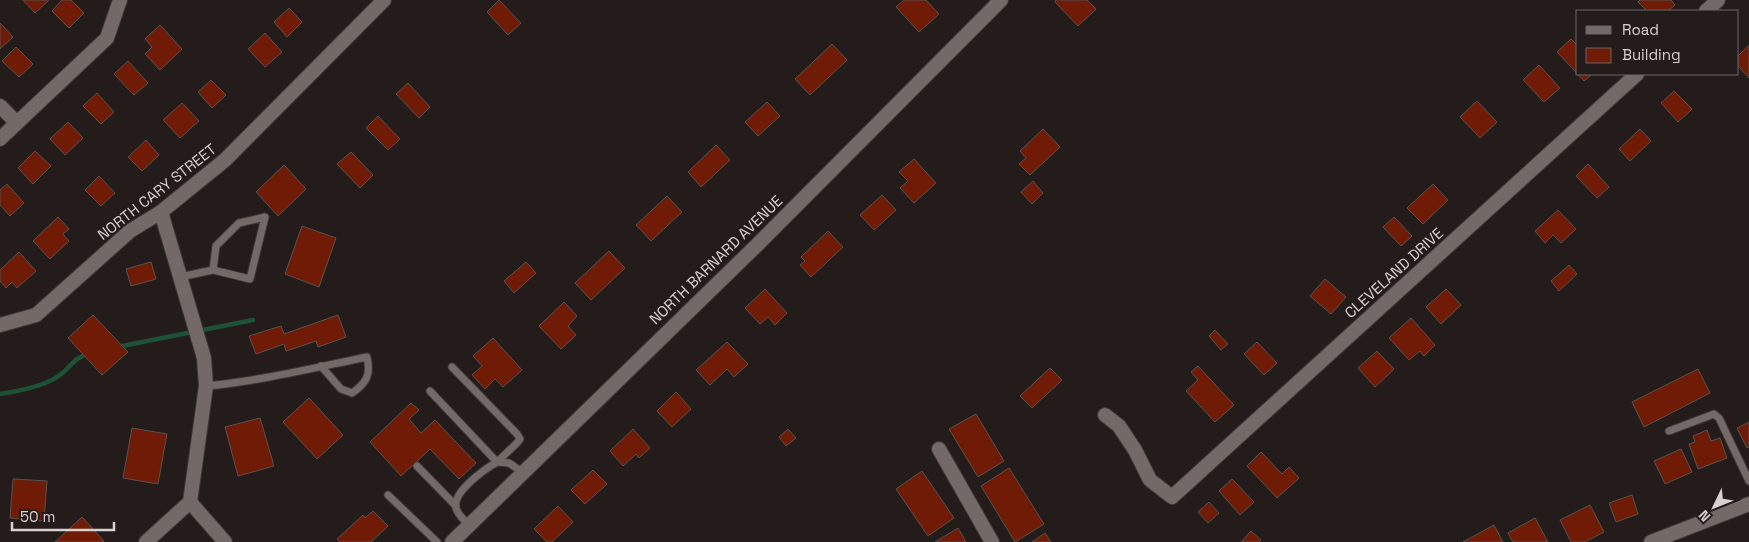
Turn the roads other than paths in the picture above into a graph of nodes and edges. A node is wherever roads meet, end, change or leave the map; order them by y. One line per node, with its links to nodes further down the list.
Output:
1 (120, 0): 8 (street)
2 (384, 0): 10 (street, NORTH CARY STREET)
3 (1001, 0): 23 (street, NORTH BARNARD AVENUE)
4 (1718, 0): 5 (street)
5 (1707, 10)
6 (1636, 75): 18 (street, CLEVELAND DRIVE)
7 (0, 106): 8 (street)
8 (16, 122): 9 (street)
9 (0, 139)
10 (161, 212): 12 (street); 13 (street, NORTH CARY STREET)
11 (213, 270): 11 (lane); 12 (lane)
12 (180, 276): 16 (street)
13 (0, 325)
14 (321, 366): 14 (lane); 16 (lane)
15 (452, 367): 21 (lane)
16 (206, 386): 26 (street)
17 (430, 391): 21 (lane)
18 (1105, 415)
19 (1669, 431): 24 (lane)
20 (939, 449): 34 (street)
21 (497, 462): 23 (lane); 28 (lane)
22 (417, 466): 28 (lane)
23 (522, 472): 29 (street, NORTH BARNARD AVENUE)
24 (1749, 481)
25 (388, 496): 32 (lane)
26 (190, 502): 30 (street); 31 (street)
27 (1749, 504): 35 (street)
28 (456, 506): 29 (lane)
29 (468, 524): 33 (street, NORTH BARNARD AVENUE)
30 (146, 542)
31 (225, 542)
32 (437, 542)
33 (452, 542)
34 (992, 542)
35 (1651, 542)

